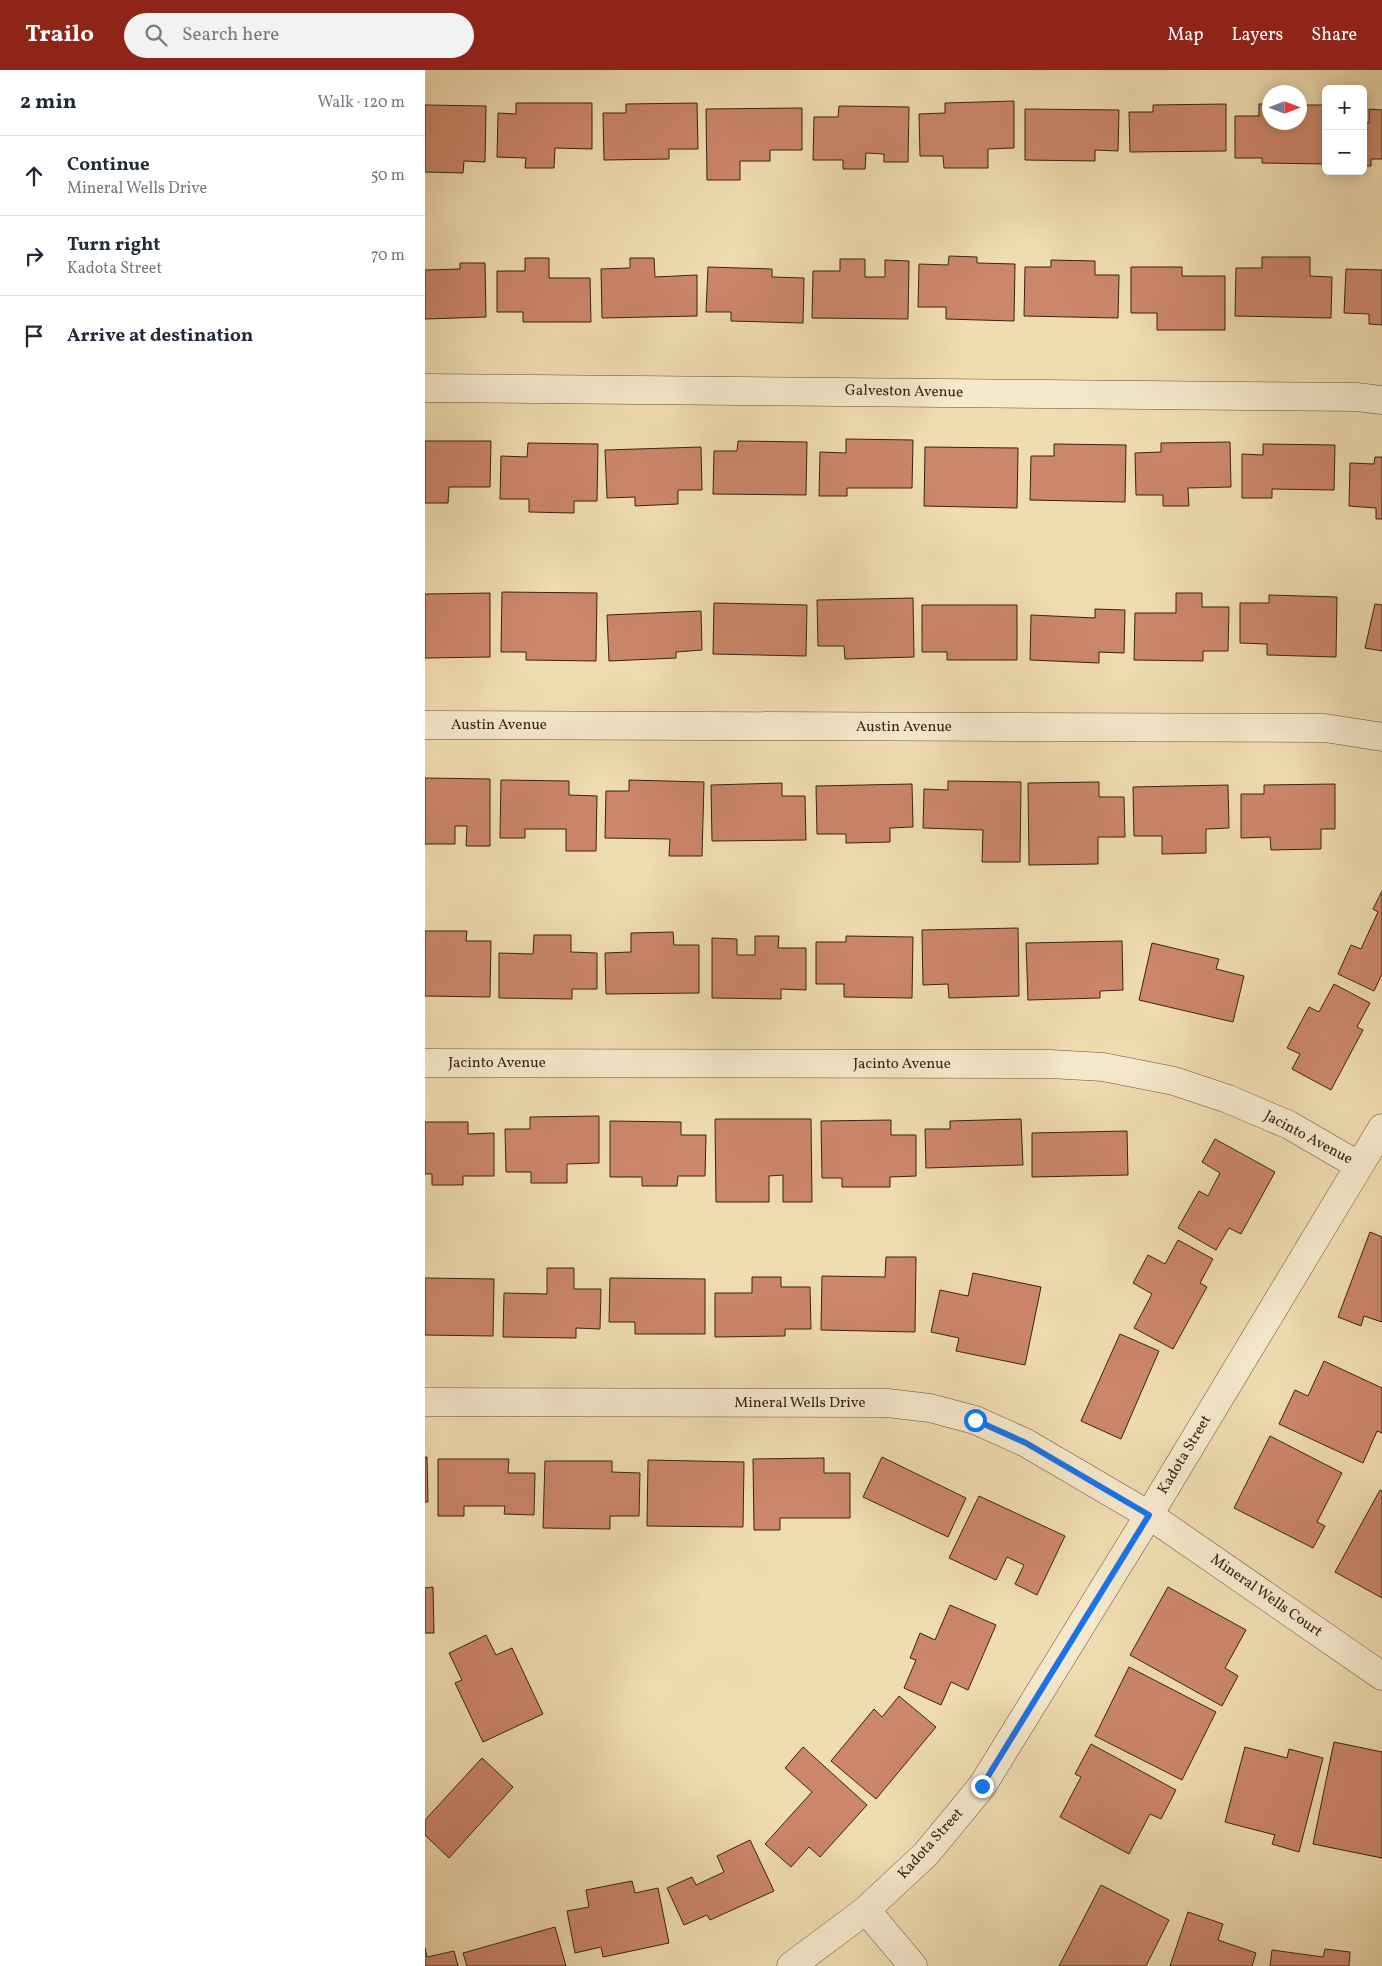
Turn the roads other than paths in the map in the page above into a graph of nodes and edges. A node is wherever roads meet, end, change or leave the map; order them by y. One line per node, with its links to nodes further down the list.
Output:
1 (425, 388): 2 (street, Galveston Avenue)
2 (1382, 400)
3 (425, 725): 4 (street, Austin Avenue)
4 (1382, 737)
5 (425, 1063): 7 (street, Jacinto Avenue)
6 (1381, 1133): 7 (street, Kadota Street)
7 (1358, 1165): 9 (street, Kadota Street)
8 (425, 1402): 9 (street, Mineral Wells Drive)
9 (1149, 1515): 10 (street, Mineral Wells Court); 11 (street, Kadota Street)
10 (1382, 1676)
11 (866, 1910): 12 (street, Kadota Street); 13 (street)
12 (791, 1966)
13 (913, 1966)

